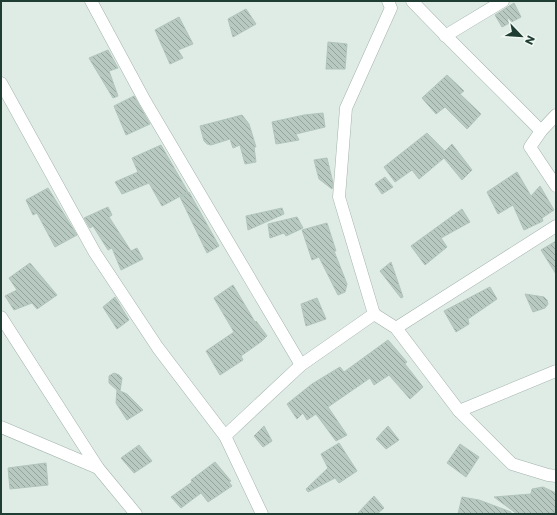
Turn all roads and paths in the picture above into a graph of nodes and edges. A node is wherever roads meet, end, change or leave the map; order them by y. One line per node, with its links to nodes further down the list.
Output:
1 (91, 1): 14 (street)
2 (412, 1): 5 (street)
3 (503, 1): 5 (street)
4 (393, 3): 11 (street)
5 (445, 36): 8 (street)
6 (1, 83): 18 (street)
7 (556, 115): 8 (street)
8 (541, 131): 9 (street)
9 (556, 186)
10 (556, 226): 13 (street)
11 (374, 314): 13 (street); 14 (street)
12 (1, 318): 19 (street)
13 (396, 328): 16 (street)
14 (302, 365): 18 (street)
15 (556, 371): 16 (street)
16 (459, 411): 20 (street)
17 (1, 427): 19 (street)
18 (225, 436): 22 (street)
19 (98, 468): 21 (street)
20 (556, 476)
21 (136, 514)
22 (262, 514)

